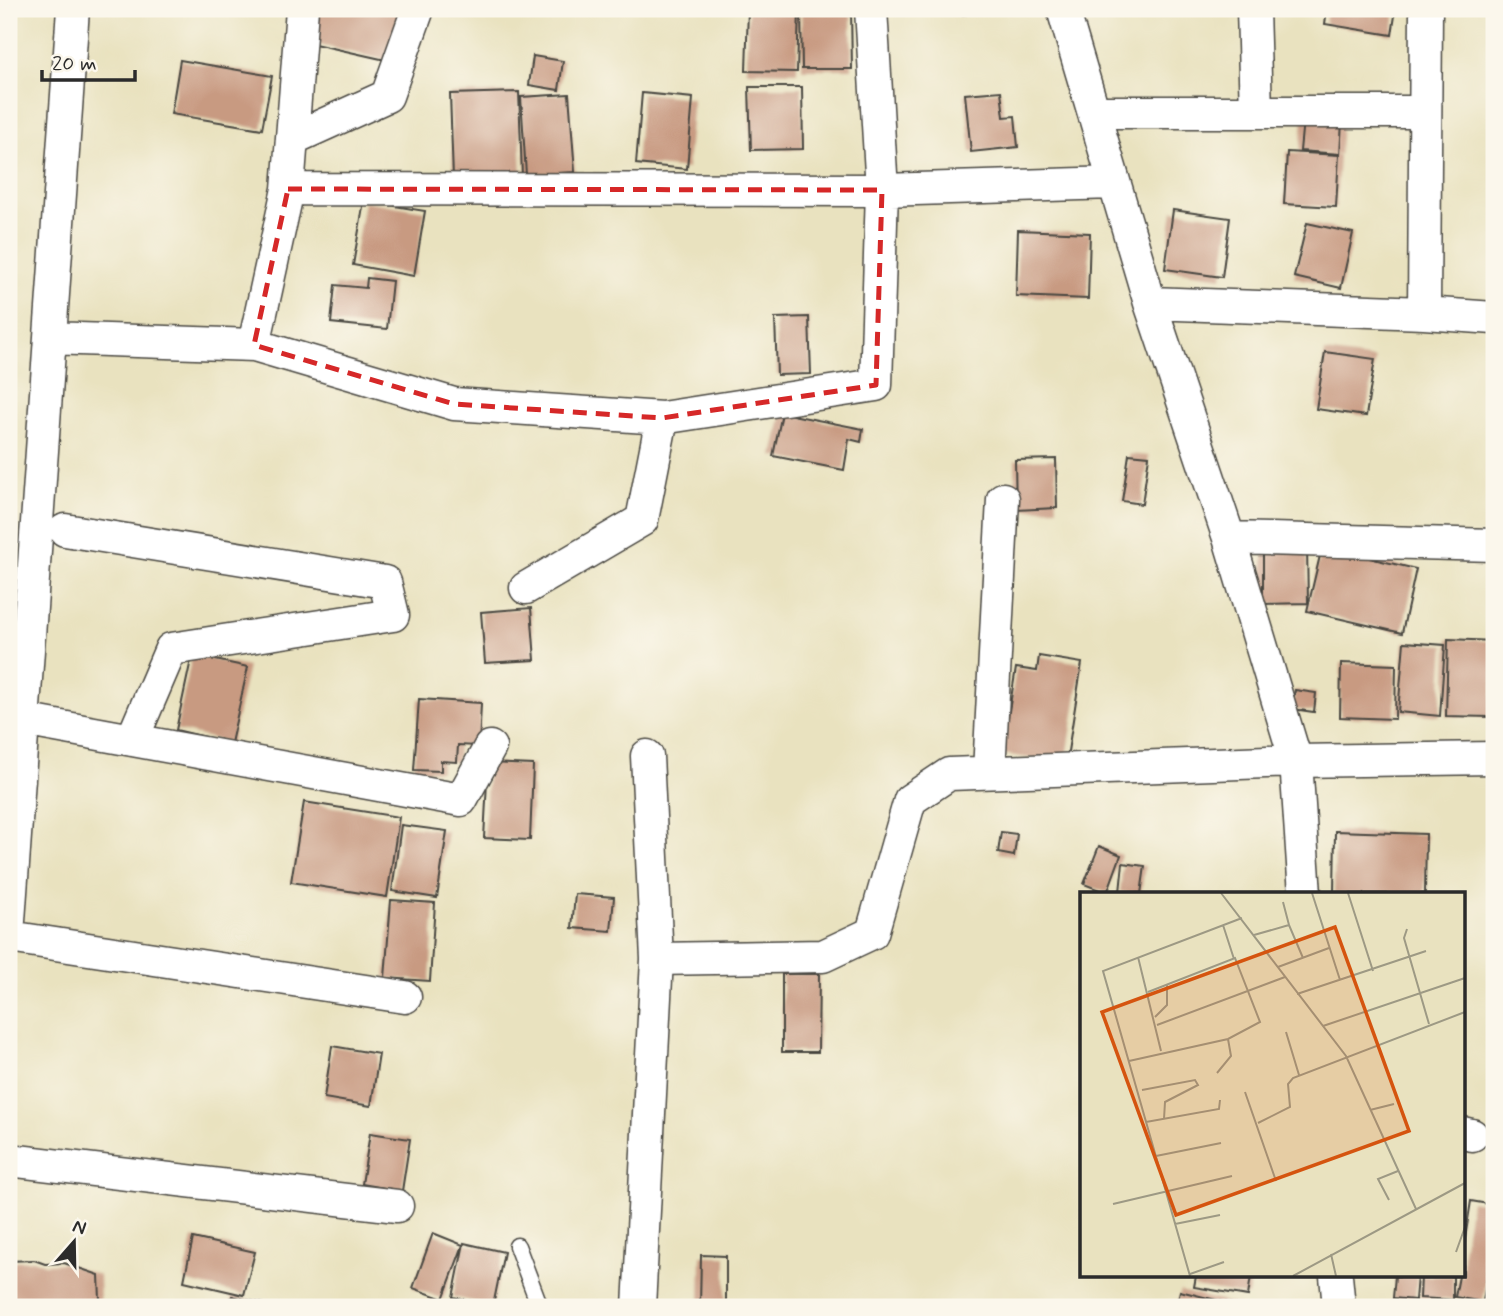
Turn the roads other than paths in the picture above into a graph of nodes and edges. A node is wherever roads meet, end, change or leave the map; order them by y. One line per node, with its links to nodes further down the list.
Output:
1 (73, 9): 18 (street)
2 (302, 9): 11 (street)
3 (418, 9): 11 (street)
4 (871, 9): 14 (street)
5 (1063, 9): 8 (street)
6 (1253, 9): 9 (street)
7 (1426, 9): 10 (street)
8 (1094, 111): 9 (street); 12 (street)
9 (1256, 112): 10 (street)
10 (1425, 112): 16 (street)
11 (292, 139): 13 (street)
12 (1114, 183): 14 (street); 15 (street)
13 (288, 190): 14 (street); 19 (street)
14 (882, 190): 20 (street)
15 (1150, 303): 16 (street); 23 (street)
16 (1423, 313): 17 (street)
17 (1494, 318)
18 (50, 338): 19 (street); 26 (street)
19 (254, 345): 20 (street)
20 (662, 418): 25 (street)
21 (1003, 499): 32 (street)
22 (65, 530): 27 (street)
23 (1229, 538): 24 (street); 31 (street)
24 (1494, 545)
25 (526, 588)
26 (23, 720): 27 (street); 34 (street)
27 (132, 740): 28 (street)
28 (490, 747)
29 (647, 756): 36 (street)
30 (1494, 758): 31 (street)
31 (1296, 761): 32 (street); 33 (street)
32 (989, 772): 36 (street)
33 (1305, 892)
34 (9, 921)
35 (9, 937): 37 (street)
36 (657, 959): 43 (street)
37 (405, 997)
38 (9, 1160): 39 (street)
39 (397, 1206)
40 (516, 1246): 42 (lane)
41 (1336, 1278): 44 (street)
42 (540, 1307)
43 (639, 1307)
44 (1339, 1307)

